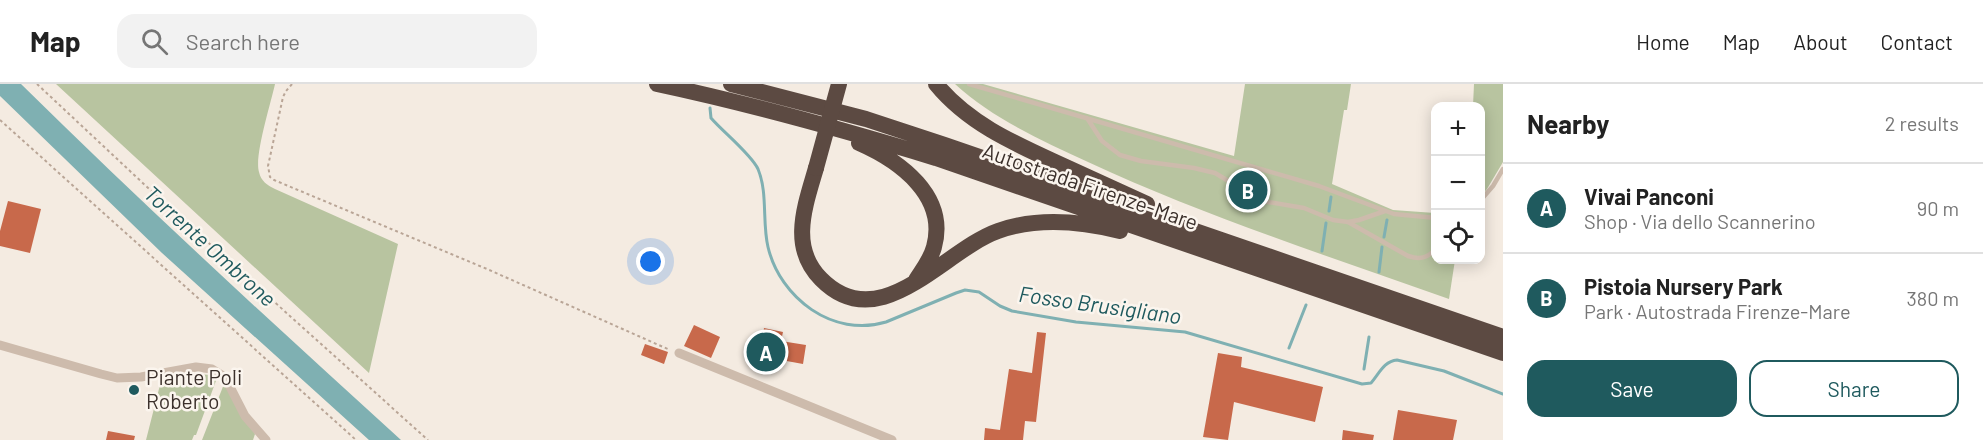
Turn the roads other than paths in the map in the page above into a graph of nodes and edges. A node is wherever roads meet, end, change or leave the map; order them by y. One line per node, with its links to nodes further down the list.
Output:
1 (657, 84): 6 (highway, Autostrada Firenze-Mare)
2 (730, 84): 14 (highway, Autostrada Firenze-Mare)
3 (840, 84): 15 (highway, bridge)
4 (936, 84): 14 (highway)
5 (969, 84): 7 (lane)
6 (791, 116): 14 (highway, Autostrada Firenze-Mare); 15 (highway)
7 (1087, 118): 10 (lane); 12 (lane)
8 (1503, 169): 9 (lane)
9 (1485, 195)
10 (1385, 211): 11 (lane); 12 (lane)
11 (1431, 218)
12 (1348, 222): 13 (lane)
13 (1431, 253)
14 (1273, 266): 15 (highway); 16 (highway, Autostrada Firenze-Mare); 19 (highway, Autostrada Firenze-Mare)
15 (914, 284)
16 (1503, 337)
17 (0, 345): 20 (street)
18 (678, 353): 21 (street)
19 (1503, 353)
20 (266, 440)
21 (892, 440)

